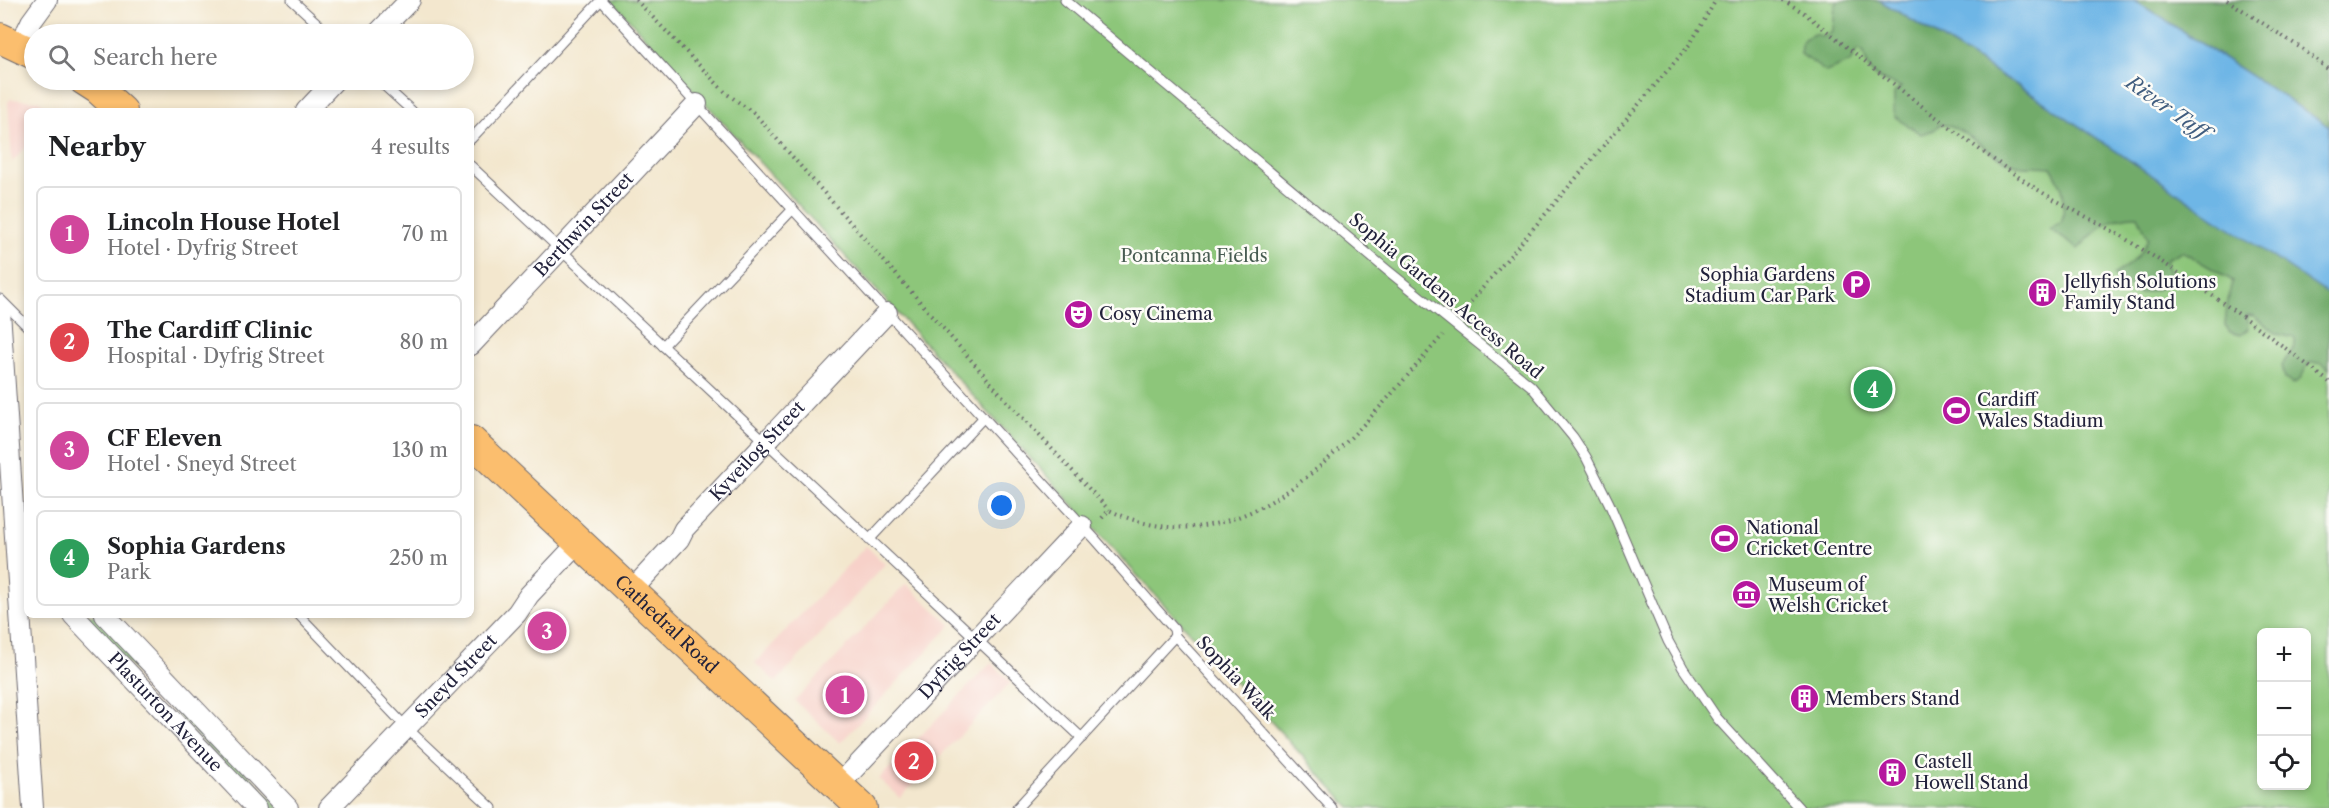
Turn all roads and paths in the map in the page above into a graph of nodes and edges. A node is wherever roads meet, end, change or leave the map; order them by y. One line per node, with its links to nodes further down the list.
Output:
1 (48, 0): 9 (street)
2 (292, 0): 10 (lane)
3 (410, 0): 11 (street)
4 (601, 0): 16 (lane); 20 (lane)
5 (636, 0): 35 (path)
6 (1065, 0): 58 (lane, Sophia Gardens Access Road)
7 (1783, 0): 31 (path)
8 (2227, 0): 12 (path)
9 (30, 24)
10 (318, 24)
11 (387, 24)
12 (2329, 70)
13 (99, 90): 17 (main road)
14 (326, 90): 18 (street)
15 (389, 90): 19 (lane)
16 (697, 104): 22 (lane); 23 (street, Berthwin Street)
17 (119, 108)
18 (309, 108)
19 (409, 108)
20 (474, 136)
21 (474, 169): 23 (lane)
22 (793, 209): 26 (lane); 30 (lane)
23 (560, 250): 29 (street, Berthwin Street); 30 (lane)
24 (0, 299): 27 (lane)
25 (0, 311): 28 (street)
26 (887, 313): 32 (lane); 33 (street, Kyveilog Street)
27 (24, 323)
28 (1, 331): 39 (street)
29 (474, 342)
30 (663, 346): 33 (lane)
31 (2329, 382)
32 (984, 417): 36 (lane); 37 (lane)
33 (766, 442): 37 (lane); 40 (street, Kyveilog Street)
34 (474, 444): 38 (main road, Cathedral Road)
35 (1109, 510)
36 (1082, 526): 45 (lane); 46 (street, Dyfrig Street)
37 (868, 540): 46 (lane)
38 (579, 542): 40 (main road, Cathedral Road); 47 (street, Sneyd Street)
39 (22, 556): 41 (street)
40 (631, 591): 49 (main road, Cathedral Road)
41 (23, 604): 50 (street)
42 (76, 618): 51 (street, Plasturton Avenue)
43 (108, 618): 52 (street, Plasturton Avenue)
44 (302, 618): 47 (lane)
45 (1175, 636): 48 (lane, Sophia Walk); 57 (lane, Sophia Walk)
46 (975, 640): 48 (lane); 49 (street, Dyfrig Street)
47 (407, 728): 53 (street, Sneyd Street); 54 (lane)
48 (1082, 738): 56 (lane, Sophia Walk)
49 (838, 786): 55 (main road, Cathedral Road)
50 (33, 808)
51 (256, 808)
52 (288, 808)
53 (329, 808)
54 (492, 808)
55 (862, 808)
56 (1017, 808)
57 (1332, 808)
58 (1799, 808)

